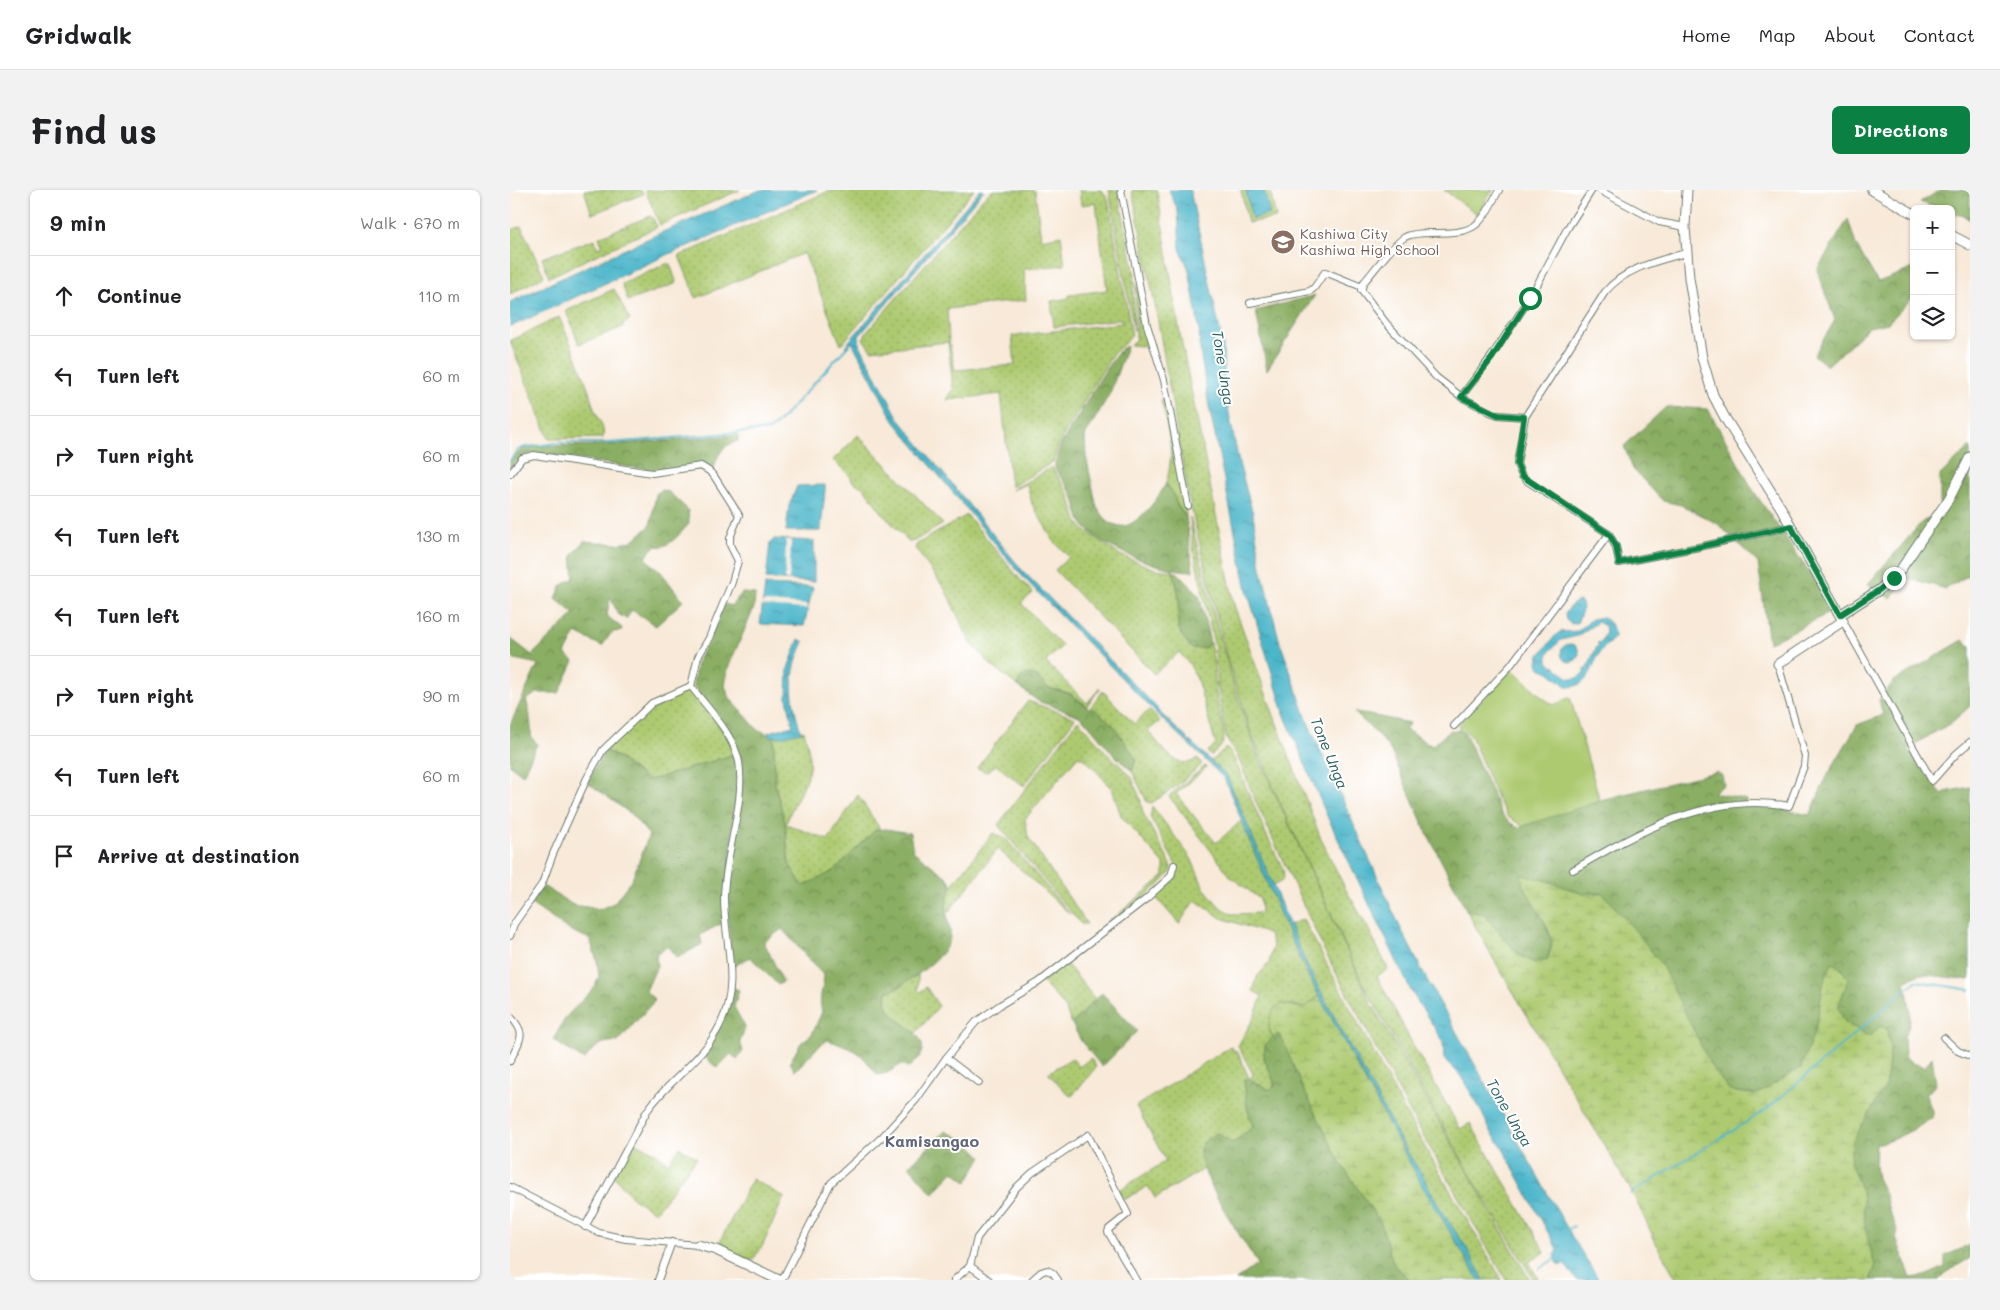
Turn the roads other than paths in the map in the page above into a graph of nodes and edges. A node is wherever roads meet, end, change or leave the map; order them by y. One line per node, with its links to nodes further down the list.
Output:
1 (1121, 190): 18 (street)
2 (1499, 190): 12 (street)
3 (1592, 190): 14 (street)
4 (1599, 190): 8 (street)
5 (1687, 190): 8 (street)
6 (1872, 190): 7 (street)
7 (1910, 212)
8 (1685, 227): 11 (street)
9 (1955, 237): 10 (street)
10 (1970, 246)
11 (1686, 253): 15 (street); 19 (street)
12 (1362, 287): 13 (street); 14 (street)
13 (1250, 303)
14 (1461, 397): 15 (street)
15 (1524, 417): 20 (street)
16 (1970, 456): 21 (street)
17 (510, 474): 23 (street)
18 (1188, 506)
19 (1791, 526): 20 (street); 21 (street)
20 (1609, 534): 24 (street)
21 (1842, 618): 22 (street); 25 (street)
22 (1778, 664): 27 (street)
23 (691, 686): 28 (street); 36 (street)
24 (1454, 726)
25 (1970, 742)
26 (1174, 865): 32 (street)
27 (1573, 870)
28 (510, 936)
29 (510, 1016): 33 (street)
30 (1944, 1038): 31 (street)
31 (1970, 1056)
32 (946, 1058): 34 (street); 41 (street)
33 (510, 1060)
34 (979, 1084)
35 (510, 1187): 36 (street)
36 (585, 1227): 37 (street)
37 (672, 1242): 38 (street); 40 (street)
38 (698, 1245): 41 (street)
39 (970, 1266): 42 (street); 43 (street); 46 (street)
40 (658, 1280)
41 (780, 1280)
42 (954, 1280)
43 (989, 1280)
44 (1032, 1280): 45 (street)
45 (1058, 1280)
46 (1136, 1280)

